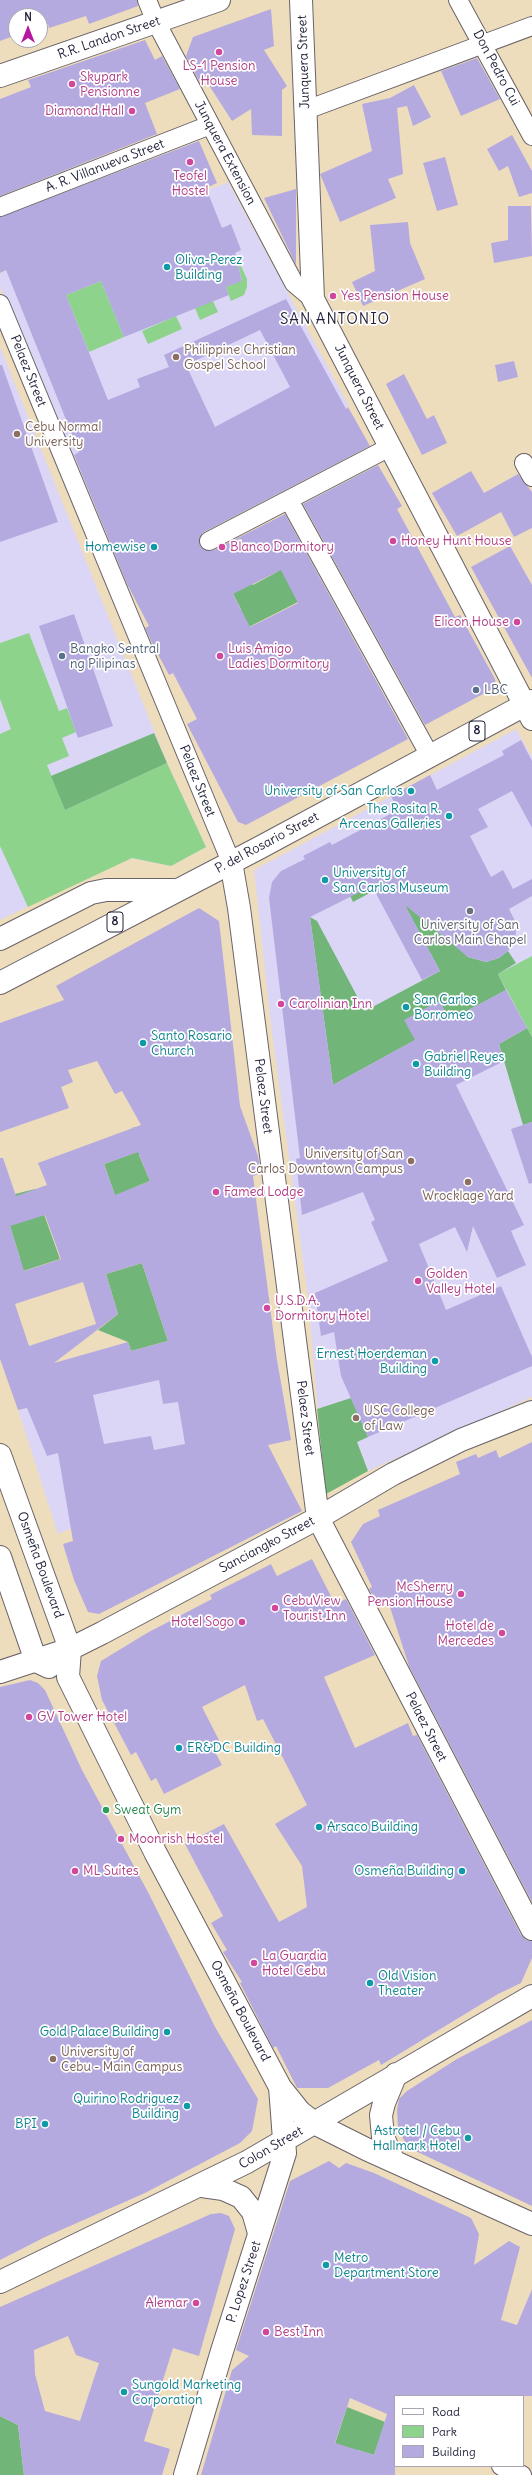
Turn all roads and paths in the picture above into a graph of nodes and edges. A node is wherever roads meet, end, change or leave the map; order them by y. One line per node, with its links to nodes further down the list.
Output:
1 (147, 0): 5 (street, Junquera Extension)
2 (219, 0): 5 (street, R.R. Landon Street)
3 (301, 0): 9 (street, Junquera Street)
4 (458, 0): 7 (street, Don Pedro Cui)
5 (156, 22): 8 (street, R.R. Landon Street); 10 (street, Junquera Extension)
6 (532, 26): 7 (street)
7 (484, 44): 9 (street); 11 (street, Don Pedro Cui)
8 (0, 76)
9 (306, 110): 13 (street, Junquera Street)
10 (210, 125): 12 (street, A. R. Villanueva Street); 13 (street, Junquera Extension)
11 (532, 136)
12 (0, 207)
13 (313, 299): 15 (street, Junquera Street)
14 (0, 304): 20 (street, Pelaez Street)
15 (390, 448): 16 (street); 18 (street, Junquera Street)
16 (289, 500): 17 (street); 19 (street)
17 (209, 541)
18 (530, 708): 19 (street, P. del Rosario Street / 8)
19 (430, 756): 20 (street, P. del Rosario Street / 8)
20 (230, 862): 21 (street, P. del Rosario Street / 8); 26 (street, Pelaez Street)
21 (177, 890): 22 (street); 23 (street, P. del Rosario Street / 8)
22 (0, 939)
23 (0, 983)
24 (532, 1412): 26 (street, Sanciangko Street)
25 (0, 1455): 28 (street, Osmeña Boulevard)
26 (318, 1518): 28 (street, Sanciangko Street); 32 (street, Pelaez Street)
27 (0, 1557): 29 (street)
28 (70, 1649): 29 (street, Sanciangko Street); 31 (street, Osmeña Boulevard)
29 (36, 1661): 30 (street, Sanciangko Street); 31 (street)
30 (0, 1672)
31 (68, 1677): 35 (street, Osmeña Boulevard)
32 (532, 1929)
33 (532, 1996): 34 (street, Colon Street)
34 (396, 2074): 36 (street, Colon Street); 38 (street)
35 (280, 2087): 36 (street, Osmeña Boulevard); 37 (street, P. Lopez Street)
36 (314, 2123): 37 (street, Colon Street); 38 (street, Osmeña Boulevard)
37 (286, 2140): 39 (street, Colon Street); 41 (street, P. Lopez Street)
38 (393, 2160): 40 (street, Osmeña Boulevard)
39 (202, 2186): 41 (street); 42 (street, Colon Street)
40 (532, 2224)
41 (259, 2233): 44 (street, P. Lopez Street)
42 (0, 2282)
43 (503, 2467): 45 (street)
44 (186, 2475)
45 (522, 2475)

